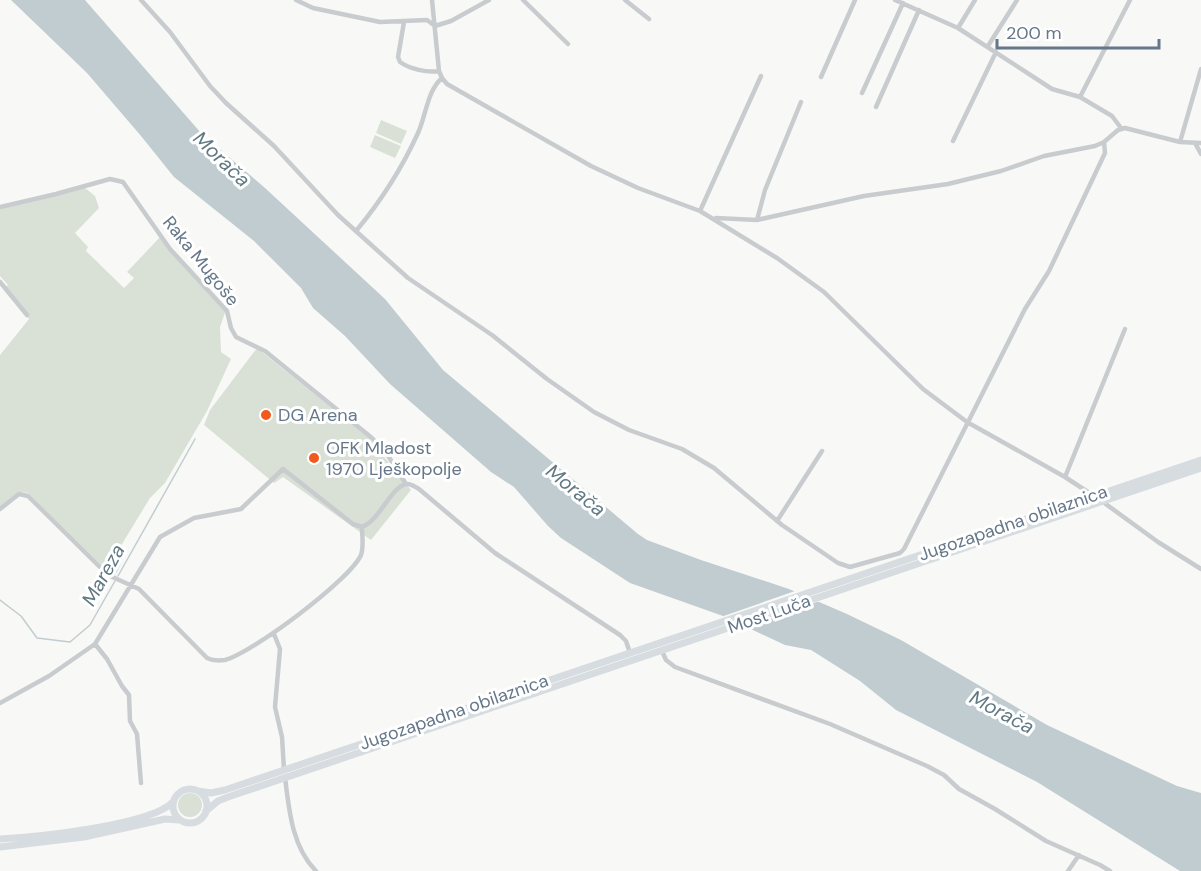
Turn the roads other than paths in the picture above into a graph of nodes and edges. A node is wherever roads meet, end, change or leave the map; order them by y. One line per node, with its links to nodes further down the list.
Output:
1 (141, 0): 40 (street)
2 (296, 0): 15 (street)
3 (432, 0): 16 (street)
4 (489, 0): 16 (street)
5 (523, 0): 18 (street)
6 (625, 0): 14 (street)
7 (855, 0): 24 (street)
8 (896, 0): 12 (street)
9 (975, 0): 17 (street)
10 (1017, 0): 19 (street)
11 (1130, 0): 27 (street)
12 (903, 3): 13 (street); 26 (street)
13 (919, 10): 17 (street); 29 (street)
14 (649, 19)
15 (404, 22): 16 (street); 22 (street)
16 (435, 26): 22 (street)
17 (958, 28): 19 (street)
18 (568, 44)
19 (988, 46): 20 (street)
20 (996, 52): 27 (street); 31 (street)
21 (1201, 69): 33 (street)
22 (439, 71): 25 (street)
23 (761, 76): 37 (street)
24 (821, 77)
25 (441, 78): 37 (street); 40 (street)
26 (862, 93)
27 (1080, 97): 30 (street)
28 (801, 102): 39 (street)
29 (876, 107)
30 (1121, 128): 32 (street); 33 (street)
31 (953, 141)
32 (1104, 142): 39 (street); 44 (street)
33 (1180, 142): 34 (street)
34 (1198, 143): 35 (street)
35 (1201, 154)
36 (0, 207): 49 (street, Raka Mugoše)
37 (700, 211): 38 (street)
38 (713, 218): 39 (street); 44 (street)
39 (757, 220)
40 (356, 231): 53 (street)
41 (0, 282): 42 (street)
42 (27, 315)
43 (1125, 329): 48 (street)
44 (967, 422): 48 (street); 53 (street)
45 (822, 451): 53 (street)
46 (1201, 460): 50 (main road, Jugozapadna obilaznica)
47 (1201, 468): 51 (main road, Jugozapadna obilaznica)
48 (1065, 477): 50 (street)
49 (406, 484): 54 (street); 62 (street)
50 (1094, 496): 57 (main road, Jugozapadna obilaznica)
51 (1103, 502): 55 (street); 57 (main road, Jugozapadna obilaznica)
52 (0, 509): 56 (street)
53 (777, 521)
54 (362, 527): 56 (street); 59 (street)
55 (1201, 569)
56 (130, 585): 59 (street); 60 (street)
57 (826, 590): 58 (main road, Most Luča)
58 (710, 630): 61 (main road, Jugozapadna obilaznica); 62 (main road, Jugozapadna obilaznica)
59 (274, 634): 64 (street)
60 (95, 644): 63 (street); 65 (street)
61 (662, 651): 64 (main road, Jugozapadna obilaznica); 72 (street)
62 (630, 652): 64 (main road, Jugozapadna obilaznica)
63 (0, 703)
64 (285, 774): 66 (main road, Jugozapadna obilaznica); 68 (main road, Jugozapadna obilaznica); 73 (street)
65 (141, 783)
66 (198, 791): 67 (main road); 68 (main road)
67 (173, 802): 69 (main road); 70 (main road)
68 (206, 811): 69 (main road)
69 (179, 820): 71 (main road)
70 (0, 839)
71 (0, 847)
72 (1079, 855): 74 (street); 75 (street)
73 (316, 871)
74 (1068, 871)
75 (1110, 871)

